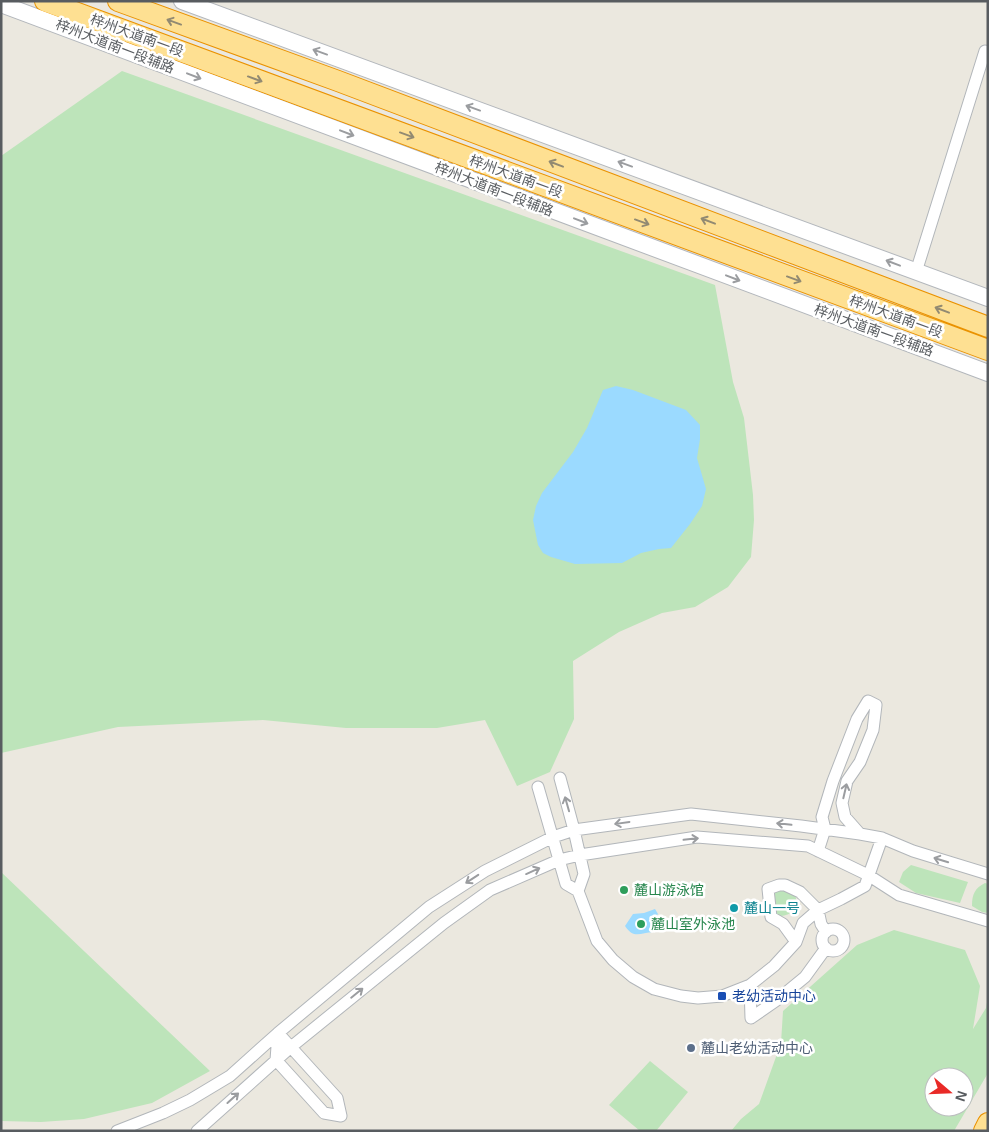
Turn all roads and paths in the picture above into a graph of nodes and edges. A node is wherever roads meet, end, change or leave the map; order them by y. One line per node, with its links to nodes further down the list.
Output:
1 (45, 1): 12 (highway, 梓州大道南一段, one-way to 12)
2 (118, 1): 7 (highway, 梓州大道南一段, one-way to 2)
3 (176, 1): 7 (main road)
4 (182, 1): 8 (main road, one-way to 4)
5 (1, 4): 11 (main road, 梓州大道南一段辅路, one-way to 11)
6 (985, 51): 8 (street)
7 (338, 81): 10 (highway, 梓州大道南一段, one-way to 7)
8 (916, 272): 9 (main road)
9 (984, 298)
10 (988, 327)
11 (915, 345): 12 (main road); 13 (main road, 梓州大道南一段辅路)
12 (987, 350)
13 (988, 373)
14 (848, 744): 15 (street); 15 (street); 18 (street)
15 (864, 752): 20 (street, one-way to 15)
16 (560, 778): 19 (street, one-way to 16)
17 (538, 787): 21 (street)
18 (825, 829): 19 (street, one-way to 19); 20 (street); 23 (street)
19 (574, 830): 21 (street); 24 (street)
20 (860, 834): 22 (street)
21 (552, 837): 25 (street); 35 (street, one-way to 35)
22 (882, 838): 26 (street, one-way to 22); 27 (street)
23 (818, 851): 24 (street, one-way to 23); 27 (street)
24 (580, 855): 25 (street); 28 (street)
25 (559, 860): 28 (street); 36 (street, one-way to 25)
26 (988, 874)
27 (868, 875): 29 (street); 30 (street)
28 (578, 891): 34 (street)
29 (818, 910): 31 (street); 32 (street); 32 (street)
30 (988, 921)
31 (826, 932): 33 (street); 33 (street)
32 (796, 942): 34 (street)
33 (826, 948): 34 (street)
34 (750, 984)
35 (278, 1033): 36 (street); 37 (street); 39 (street)
36 (291, 1047): 37 (street); 37 (street)
37 (276, 1060): 40 (street, one-way to 37)
38 (988, 1123): 41 (highway)
39 (117, 1131)
40 (197, 1131)
41 (984, 1131)

